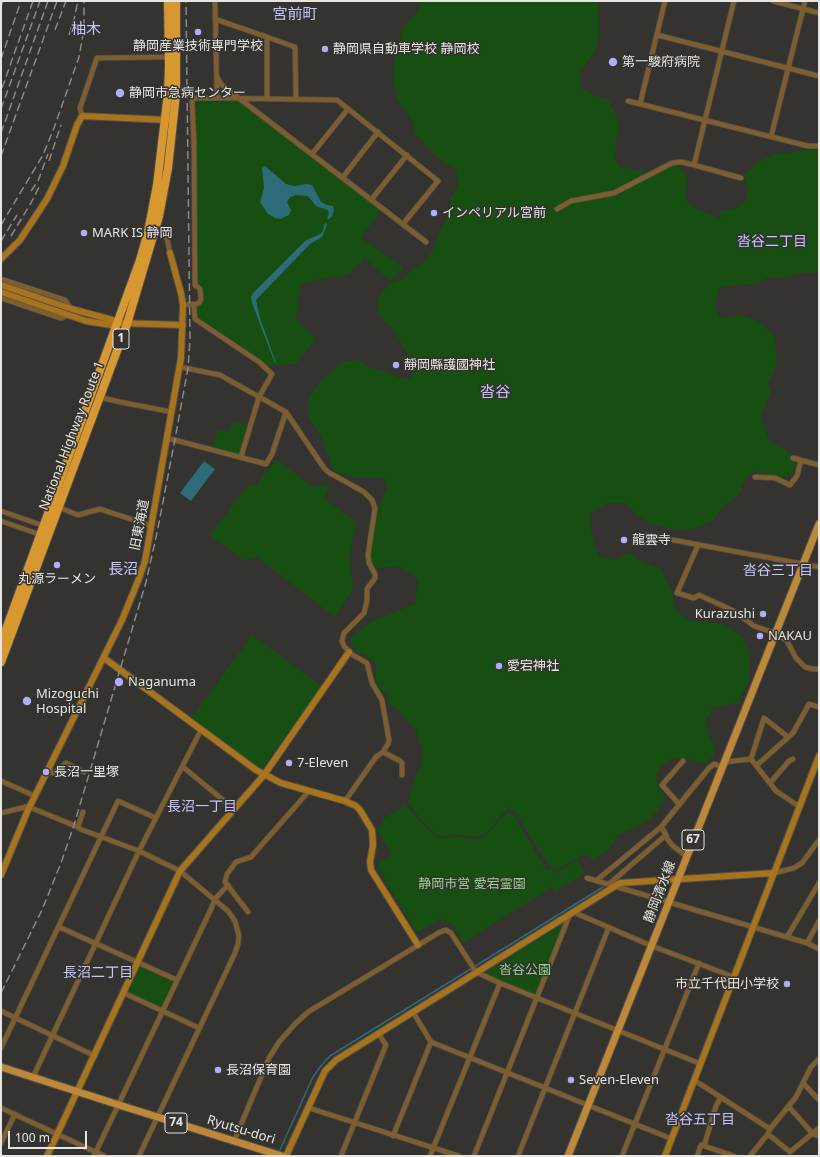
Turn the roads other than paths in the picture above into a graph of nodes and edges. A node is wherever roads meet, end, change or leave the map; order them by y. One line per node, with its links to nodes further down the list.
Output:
1 (168, 1): 14 (highway, National Highway Route 1 / 1)
2 (176, 1): 28 (highway, National Highway Route 1 / 1)
3 (215, 1): 10 (street)
4 (666, 1): 11 (street)
5 (734, 1): 13 (street)
6 (773, 1): 8 (street)
7 (805, 1): 8 (street)
8 (803, 9): 9 (street); 15 (street)
9 (819, 13)
10 (216, 19): 12 (street); 16 (street)
11 (657, 35): 13 (street); 23 (street)
12 (267, 37): 20 (street); 21 (street)
13 (722, 52): 15 (street); 27 (street)
14 (169, 57): 25 (street); 26 (highway, National Highway Route 1 / 1)
15 (788, 68): 17 (street); 30 (street)
16 (216, 76): 18 (street); 19 (street)
17 (819, 76)
18 (217, 98): 19 (street); 49 (street)
19 (240, 98): 20 (street); 32 (street)
20 (267, 99): 21 (street)
21 (296, 99): 24 (street)
22 (628, 101): 23 (street)
23 (640, 104): 27 (street)
24 (348, 109): 29 (street); 32 (street)
25 (82, 116): 26 (street); 43 (street)
26 (165, 120): 28 (street); 51 (highway, National Highway Route 1 / 1)
27 (705, 120): 30 (street); 34 (street)
28 (174, 121): 40 (highway, National Highway Route 1 / 1)
29 (378, 132): 33 (street); 35 (street)
30 (771, 137): 31 (street)
31 (819, 146)
32 (312, 154): 35 (street)
33 (407, 155): 37 (street); 39 (street)
34 (694, 165): 36 (street); 38 (street)
35 (343, 177): 37 (street)
36 (741, 178)
37 (372, 200): 39 (street)
38 (557, 209)
39 (403, 224): 41 (street)
40 (154, 233): 42 (street, 旧東海道); 52 (highway, National Highway Route 1 / 1)
41 (426, 242)
42 (170, 253): 48 (street, 旧東海道)
43 (1, 260)
44 (1, 279): 50 (street)
45 (1, 285): 50 (street)
46 (1, 292): 50 (street)
47 (1, 298): 50 (street)
48 (183, 305): 49 (street); 53 (street, 旧東海道)
49 (194, 305): 56 (street)
50 (70, 312): 51 (street)
51 (118, 323): 52 (street); 70 (highway, National Highway Route 1 / 1)
52 (127, 324): 53 (street); 55 (highway, National Highway Route 1 / 1)
53 (184, 325): 54 (street, 旧東海道)
54 (180, 367): 56 (street); 57 (street, 旧東海道)
55 (99, 397): 57 (street); 65 (highway, National Highway Route 1 / 1)
56 (259, 397): 58 (street); 60 (street)
57 (172, 412): 59 (street, 旧東海道)
58 (286, 412): 60 (street); 77 (street)
59 (168, 438): 60 (street); 69 (street, 旧東海道)
60 (241, 457)
61 (793, 458): 62 (street)
62 (801, 460): 63 (street); 64 (street)
63 (819, 465)
64 (755, 476)
65 (58, 507): 69 (street); 70 (highway, National Highway Route 1 / 1)
66 (1, 511): 70 (street)
67 (1, 521): 70 (street)
68 (819, 524): 73 (main road, 静岡清水線 / 67)
69 (152, 526): 78 (street, 旧東海道)
70 (44, 531): 76 (highway, National Highway Route 1 / 1); 79 (highway, National Highway Route 1 / 1)
71 (646, 535): 72 (street)
72 (698, 545): 73 (street); 75 (street)
73 (803, 564): 74 (street); 75 (main road, 静岡清水線 / 67)
74 (819, 567)
75 (775, 633): 80 (street); 89 (main road, 静岡清水線 / 67)
76 (1, 643)
77 (349, 652): 84 (street); 94 (street)
78 (104, 658): 82 (street); 92 (street, 旧東海道)
79 (1, 662)
80 (819, 669)
81 (819, 708): 83 (street)
82 (201, 730): 91 (street); 94 (street)
83 (788, 737): 86 (street); 90 (street)
84 (383, 752): 95 (street); 100 (street)
85 (819, 756): 103 (street)
86 (751, 759): 89 (street); 90 (street)
87 (793, 760): 97 (street)
88 (683, 761): 101 (street)
89 (724, 765): 101 (street); 114 (main road, 静岡清水線 / 67)
90 (757, 765): 97 (street)
91 (183, 767): 104 (street); 107 (street)
92 (47, 771): 93 (street); 99 (street, 旧東海道)
93 (84, 772)
94 (264, 775): 98 (street); 104 (street)
95 (402, 775)
96 (1, 781): 99 (street)
97 (770, 783): 103 (street)
98 (308, 791): 100 (street); 123 (street)
99 (35, 796): 102 (street, 旧東海道)
100 (345, 801): 136 (street)
101 (680, 804): 109 (street)
102 (30, 806): 106 (street); 108 (street); 116 (street, 旧東海道)
103 (800, 807): 117 (street)
104 (234, 809): 115 (street)
105 (83, 812): 108 (street)
106 (1, 813)
107 (156, 818): 111 (street); 113 (street)
108 (78, 827): 111 (street)
109 (661, 827): 110 (street); 120 (street)
110 (666, 835): 114 (street); 122 (street)
111 (101, 837): 113 (street); 130 (street)
112 (819, 840): 117 (street)
113 (139, 851): 115 (street); 134 (street)
114 (686, 856): 119 (main road, 静岡清水線 / 67)
115 (180, 871): 125 (street); 139 (street)
116 (1, 873)
117 (774, 873): 119 (street); 132 (street)
118 (587, 878): 120 (street)
119 (678, 879): 124 (street); 126 (main road, 静岡清水線 / 67)
120 (597, 880): 122 (street)
121 (819, 883): 133 (street)
122 (609, 884): 124 (street)
123 (228, 886): 125 (street); 127 (street)
124 (616, 886): 126 (street); 128 (street)
125 (216, 899): 143 (street); 152 (street)
126 (670, 901): 132 (street); 137 (main road, 静岡清水線 / 67)
127 (248, 912)
128 (571, 913): 131 (street); 141 (street); 146 (street)
129 (819, 921): 135 (street)
130 (59, 927): 134 (street); 151 (street)
131 (609, 927): 137 (street); 150 (street)
132 (754, 927): 133 (street); 142 (street)
133 (787, 937): 135 (street)
134 (95, 943): 139 (street); 155 (street)
135 (807, 943): 138 (street)
136 (418, 945): 141 (street); 188 (street)
137 (652, 946): 140 (street); 153 (main road, 静岡清水線 / 67)
138 (819, 949)
139 (138, 964): 143 (street); 145 (street)
140 (699, 964): 142 (street); 158 (street)
141 (476, 971): 144 (street); 149 (street)
142 (734, 978): 162 (street)
143 (177, 980): 148 (street)
144 (500, 983): 146 (street); 160 (street)
145 (124, 993): 148 (street); 159 (street)
146 (537, 998): 150 (street); 164 (street)
147 (1, 1011): 151 (street)
148 (163, 1012): 152 (street); 172 (street)
149 (413, 1012): 154 (street); 156 (street)
150 (575, 1013): 153 (street); 168 (street)
151 (16, 1018): 155 (street); 157 (street)
152 (199, 1028): 178 (street)
153 (618, 1031): 158 (street); 173 (main road, 静岡清水線 / 67)
154 (378, 1033): 176 (street); 179 (street)
155 (52, 1036): 159 (street); 165 (street)
156 (431, 1042): 160 (street); 185 (street)
157 (1, 1048)
158 (665, 1049): 162 (street); 180 (street)
159 (95, 1056): 169 (street)
160 (470, 1058): 164 (street); 191 (street)
161 (819, 1059): 167 (street)
162 (701, 1064): 166 (street)
163 (1, 1067): 165 (main road, 74)
164 (507, 1073): 168 (street); 202 (street)
165 (33, 1077): 169 (main road, 74)
166 (694, 1080): 170 (street); 187 (street)
167 (803, 1082): 171 (street); 174 (street)
168 (545, 1088): 173 (street); 203 (street)
169 (78, 1092): 172 (main road, Ryutsu-dori / 74); 184 (street)
170 (721, 1097): 182 (street); 190 (street)
171 (819, 1100)
172 (119, 1105): 178 (main road, Ryutsu-dori / 74); 192 (street)
173 (588, 1105): 180 (street); 204 (main road, 静岡清水線 / 67)
174 (789, 1107): 182 (street); 183 (street)
175 (1, 1108): 177 (street)
176 (309, 1108): 179 (street); 198 (street)
177 (14, 1114): 184 (street); 189 (street)
178 (158, 1117): 188 (main road, Ryutsu-dori / 74); 196 (street)
179 (354, 1123): 185 (street); 199 (street)
180 (635, 1124): 187 (street); 205 (street)
181 (819, 1128): 183 (street)
182 (769, 1131): 183 (street); 209 (street)
183 (813, 1134): 186 (street)
184 (58, 1135): 192 (street); 194 (street)
185 (393, 1136): 191 (street)
186 (819, 1136)
187 (672, 1139): 206 (street)
188 (234, 1141): 193 (main road, Ryutsu-dori / 74)
189 (1, 1143)
190 (704, 1146): 207 (street); 208 (street)
191 (433, 1148): 200 (street); 201 (street)
192 (95, 1154): 195 (street)
193 (273, 1155): 197 (main road, Ryutsu-dori / 74)
194 (48, 1156)
195 (104, 1156)
196 (139, 1156)
197 (282, 1156)
198 (286, 1156)
199 (341, 1156)
200 (430, 1156)
201 (459, 1156)
202 (474, 1156)
203 (518, 1156)
204 (568, 1156)
205 (622, 1156)
206 (665, 1156)
207 (697, 1156)
208 (734, 1156)
209 (750, 1156)

